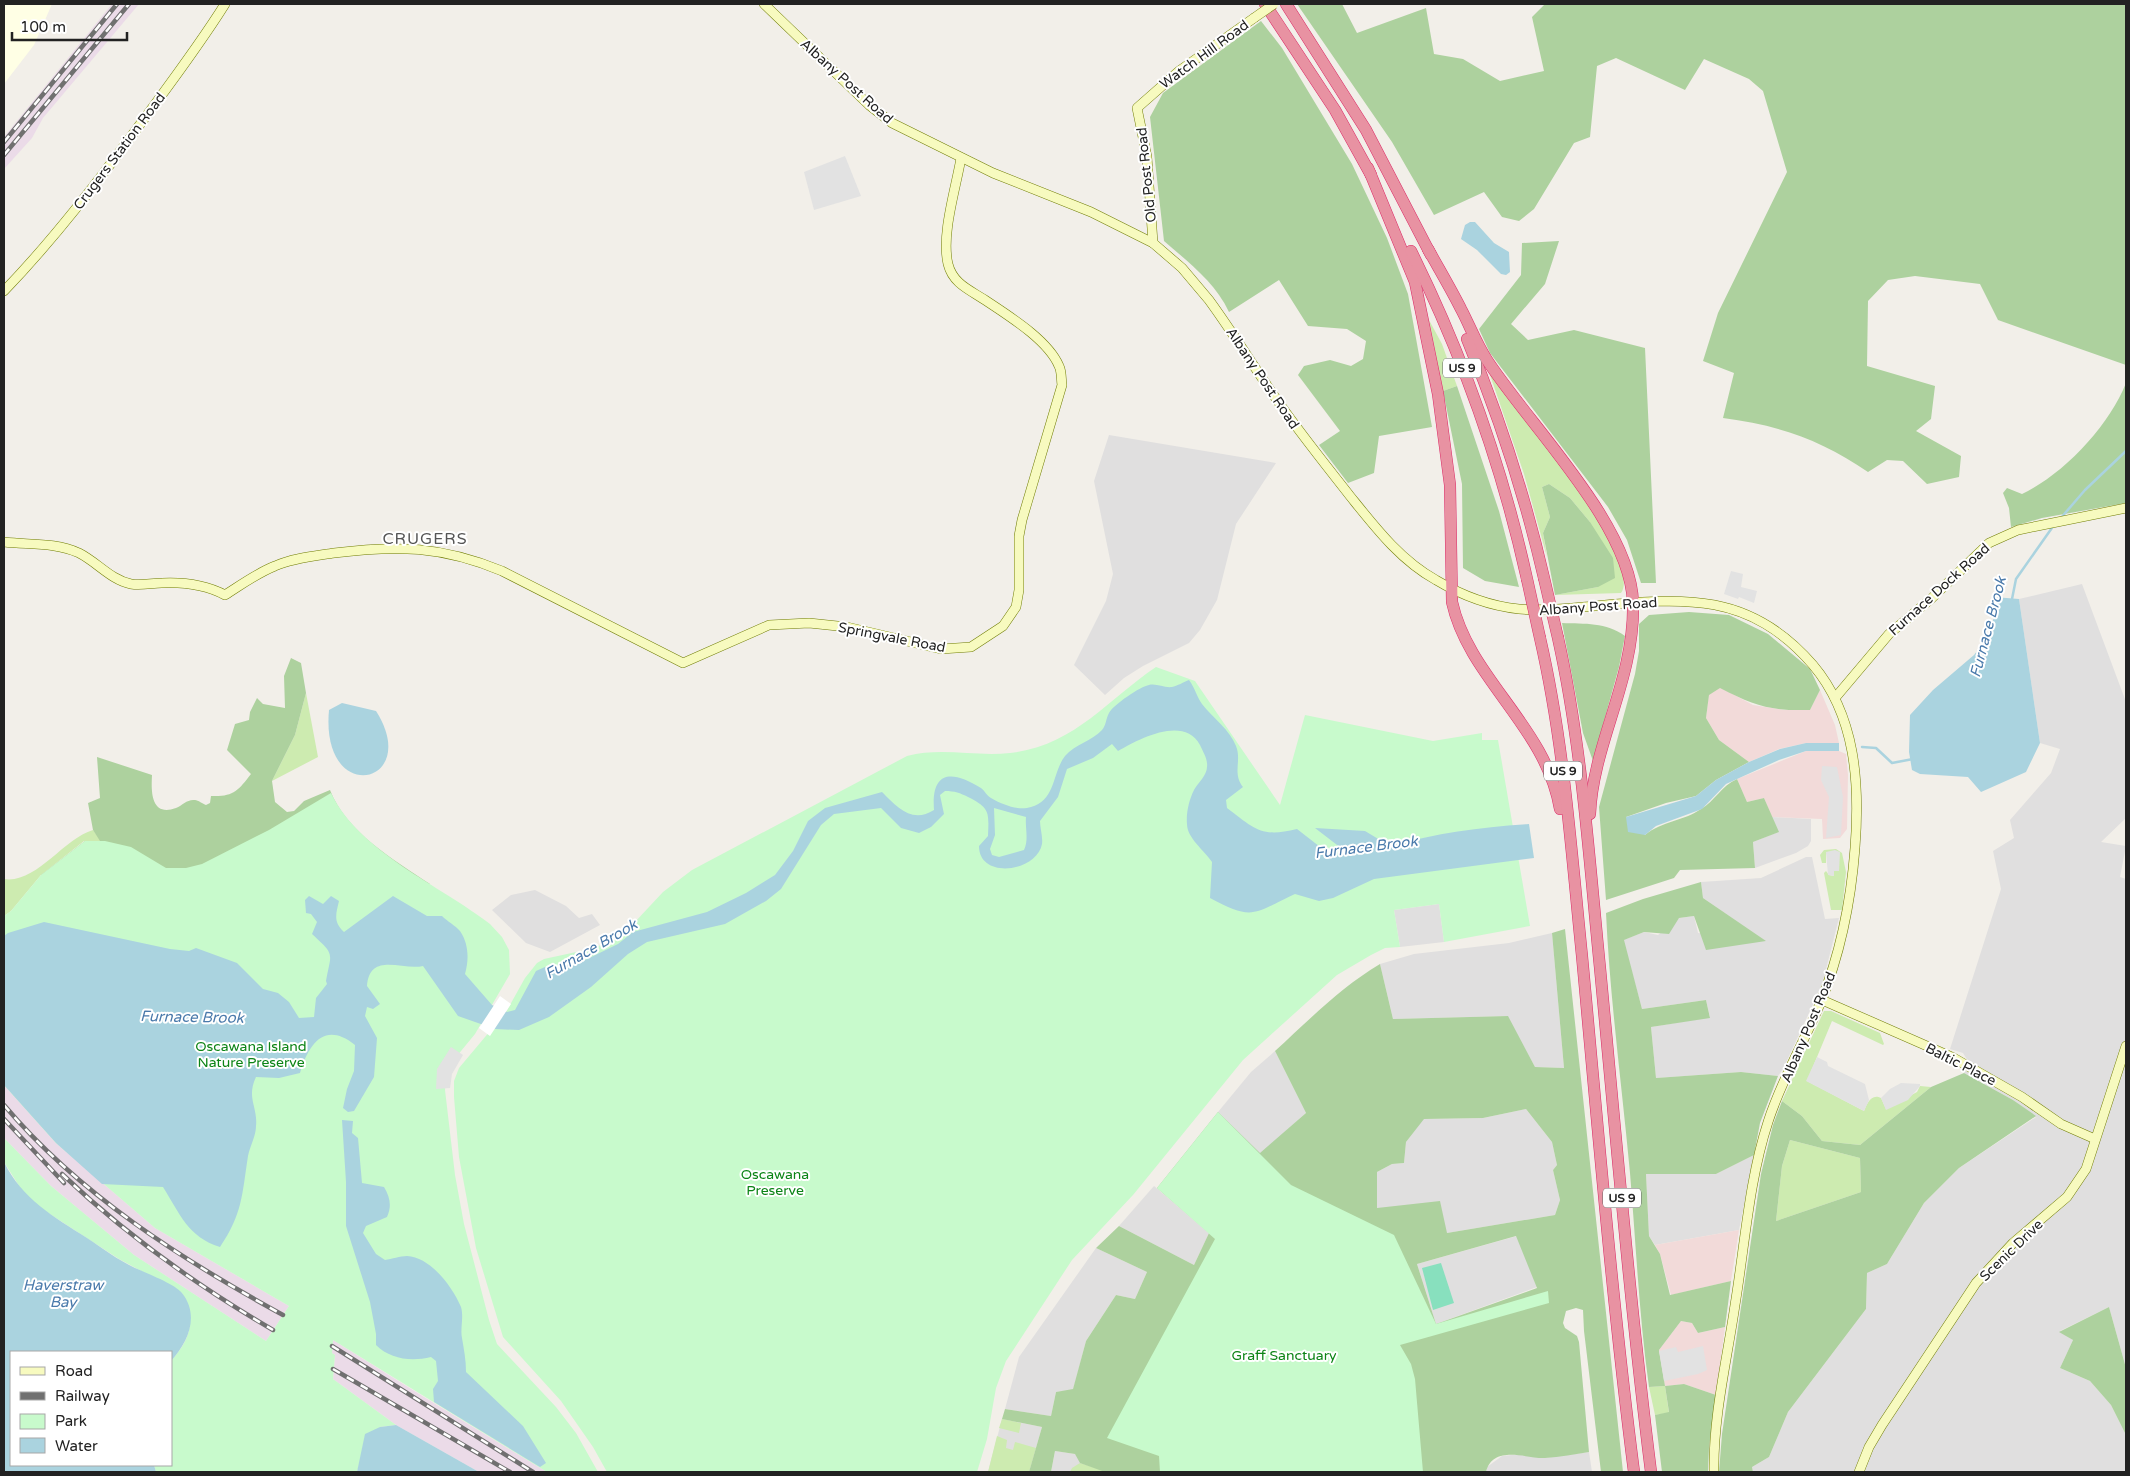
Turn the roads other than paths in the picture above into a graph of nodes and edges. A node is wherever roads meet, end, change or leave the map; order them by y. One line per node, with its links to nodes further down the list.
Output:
1 (225, 4): 11 (street, Crugers Station Road)
2 (764, 4): 7 (street, Albany Post Road)
3 (1265, 4): 8 (highway, US 9)
4 (1274, 4): 6 (street, Watch Hill Road, bridge)
5 (1286, 4): 10 (highway, US 9)
6 (1137, 108): 9 (street, Old Post Road)
7 (961, 158): 9 (street, Albany Post Road); 13 (street, Springvale Road)
8 (1368, 168): 14 (highway); 18 (highway, US 9, bridge)
9 (1153, 243): 14 (street, Albany Post Road)
10 (1428, 249): 15 (highway); 17 (highway, US 9, bridge)
11 (4, 291)
12 (2126, 508): 16 (street, Furnace Dock Road)
13 (4, 542)
14 (1453, 589): 15 (street, Albany Post Road); 18 (highway)
15 (1633, 603): 16 (street, Albany Post Road); 17 (highway)
16 (1835, 698): 19 (street, Albany Post Road)
17 (1593, 899): 23 (highway, US 9)
18 (1577, 905): 22 (highway, US 9)
19 (1822, 1000): 21 (street, Baltic Place); 24 (street, Albany Post Road)
20 (2126, 1046): 21 (street, Scenic Drive)
21 (2095, 1139): 25 (street, Scenic Drive)
22 (1634, 1472)
23 (1651, 1472)
24 (1714, 1472)
25 (1859, 1472)

